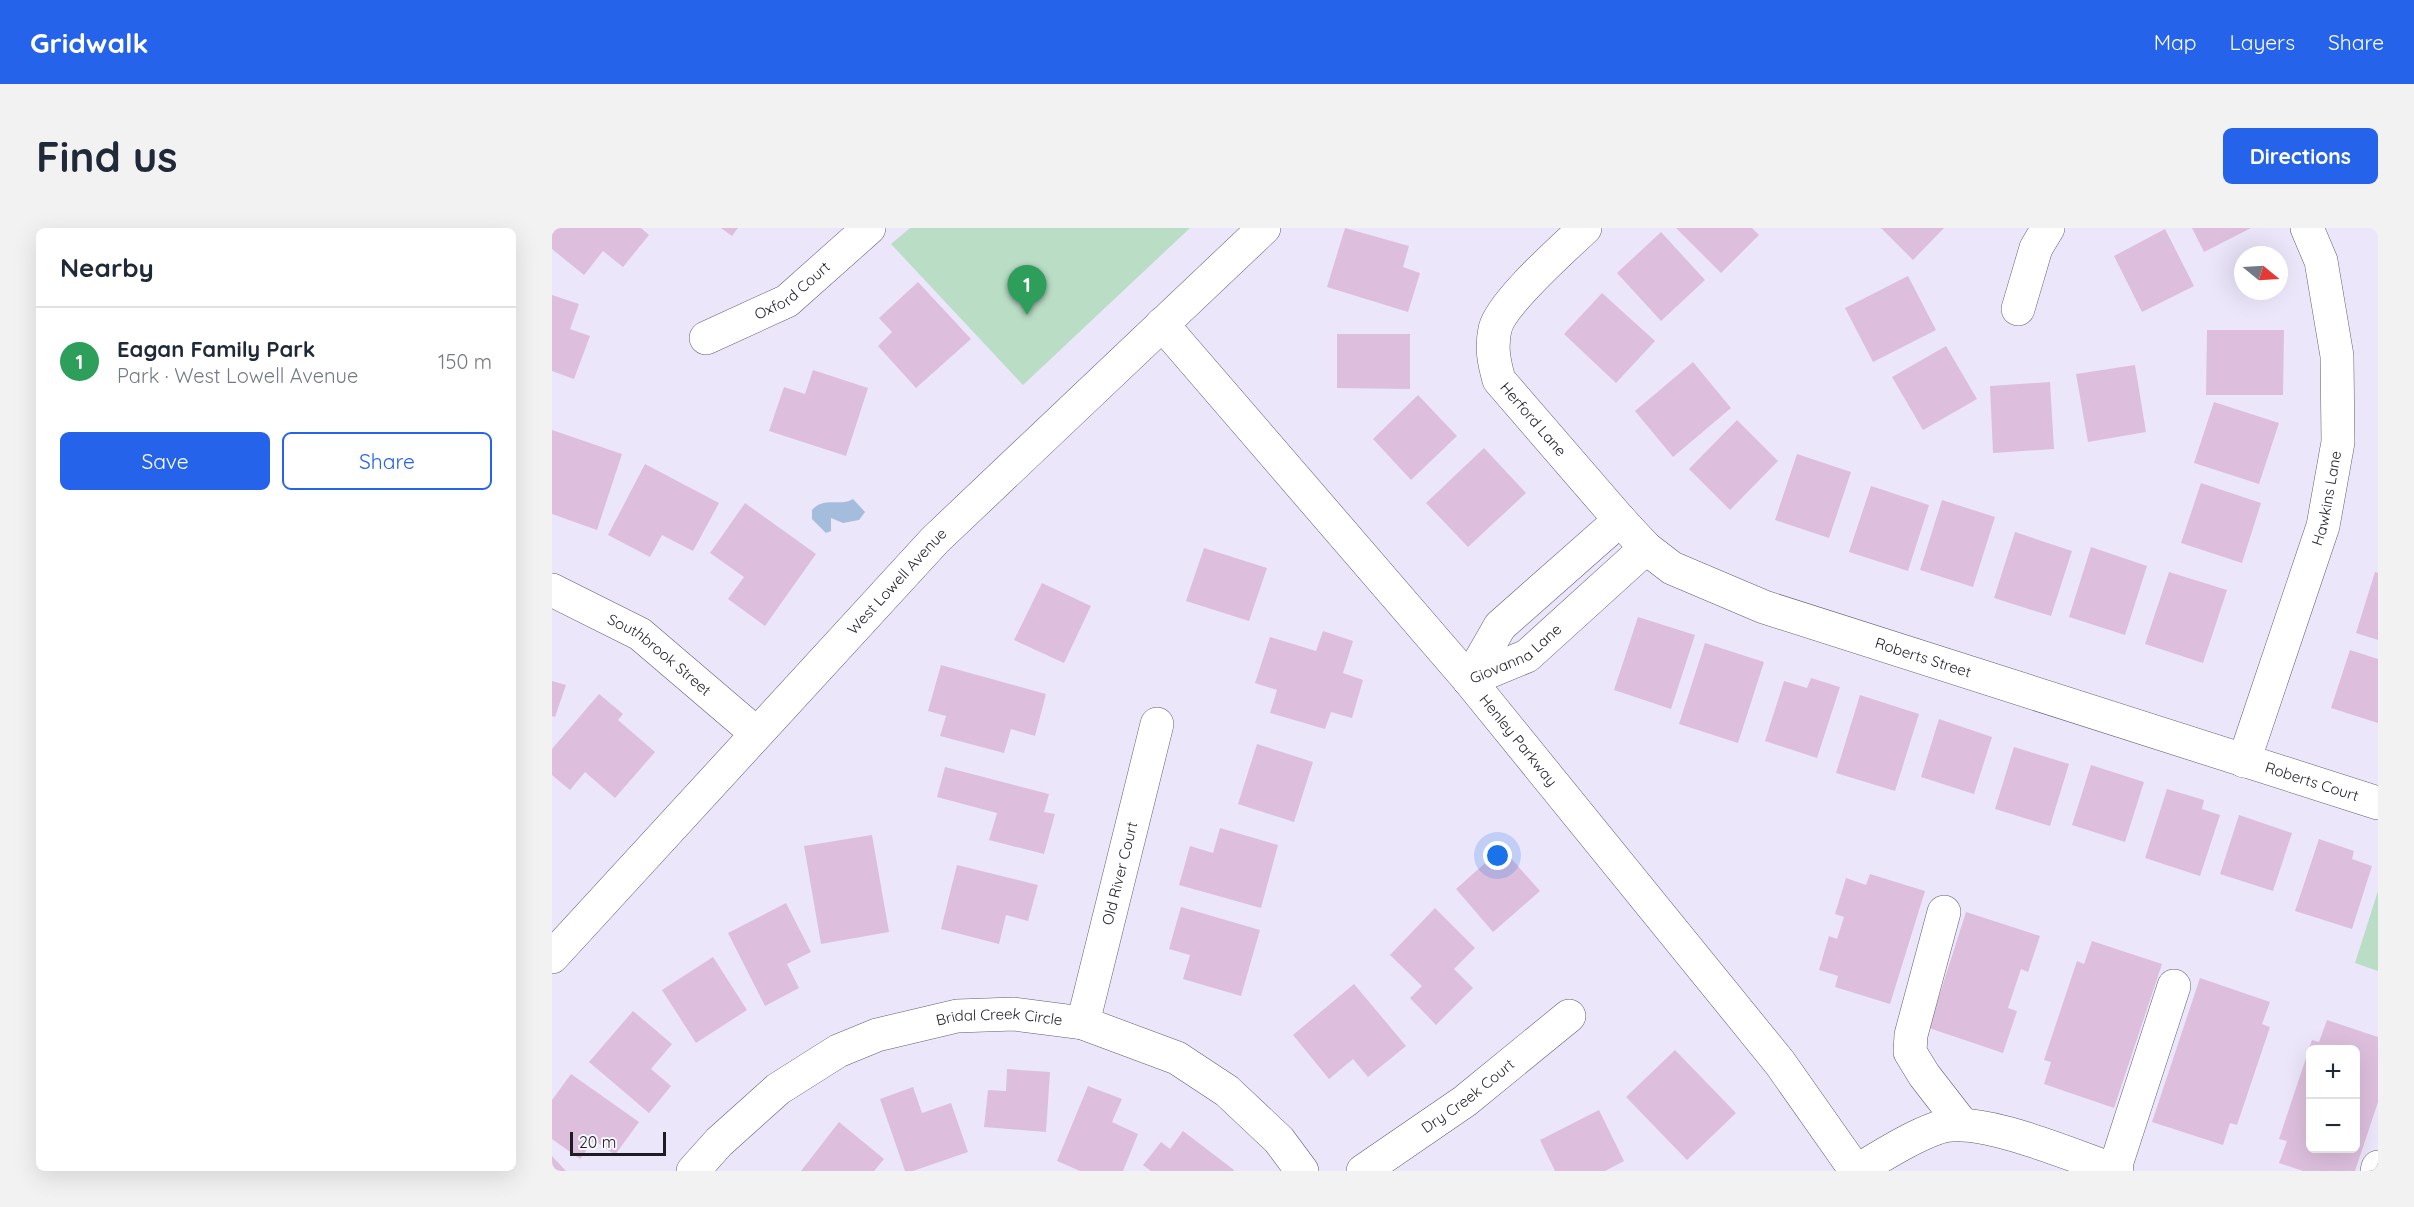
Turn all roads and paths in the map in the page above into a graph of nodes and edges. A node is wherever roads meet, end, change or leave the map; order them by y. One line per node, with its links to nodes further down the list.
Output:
1 (869, 228): 8 (street, Oxford Court)
2 (1264, 228): 7 (street, West Lowell Avenue)
3 (1585, 228): 9 (street, Herford Lane)
4 (2048, 228): 6 (street)
5 (2307, 228): 15 (street, Hawkins Lane)
6 (2018, 309)
7 (1162, 324): 12 (street, Henley Parkway); 14 (street, West Lowell Avenue)
8 (706, 338)
9 (1620, 520): 10 (street, Roberts Street); 12 (street, Giovanna Lane)
10 (1646, 548): 12 (street, Giovanna Lane); 15 (street, Roberts Street)
11 (552, 590): 14 (street, Southbrook Street)
12 (1469, 680): 26 (street, Henley Parkway)
13 (1157, 724): 21 (street, Old River Court)
14 (756, 733): 18 (street, West Lowell Avenue)
15 (2244, 761): 16 (street, Roberts Court)
16 (2378, 803)
17 (1944, 912): 22 (street)
18 (552, 957)
19 (2174, 986): 27 (street)
20 (1569, 1016): 25 (street, Dry Creek Court)
21 (1083, 1023): 23 (street, Bridal Creek Circle); 24 (street, Bridal Creek Circle)
22 (1962, 1124): 26 (street); 27 (street)
23 (693, 1171)
24 (1302, 1171)
25 (1363, 1171)
26 (1856, 1171)
27 (2115, 1171)

